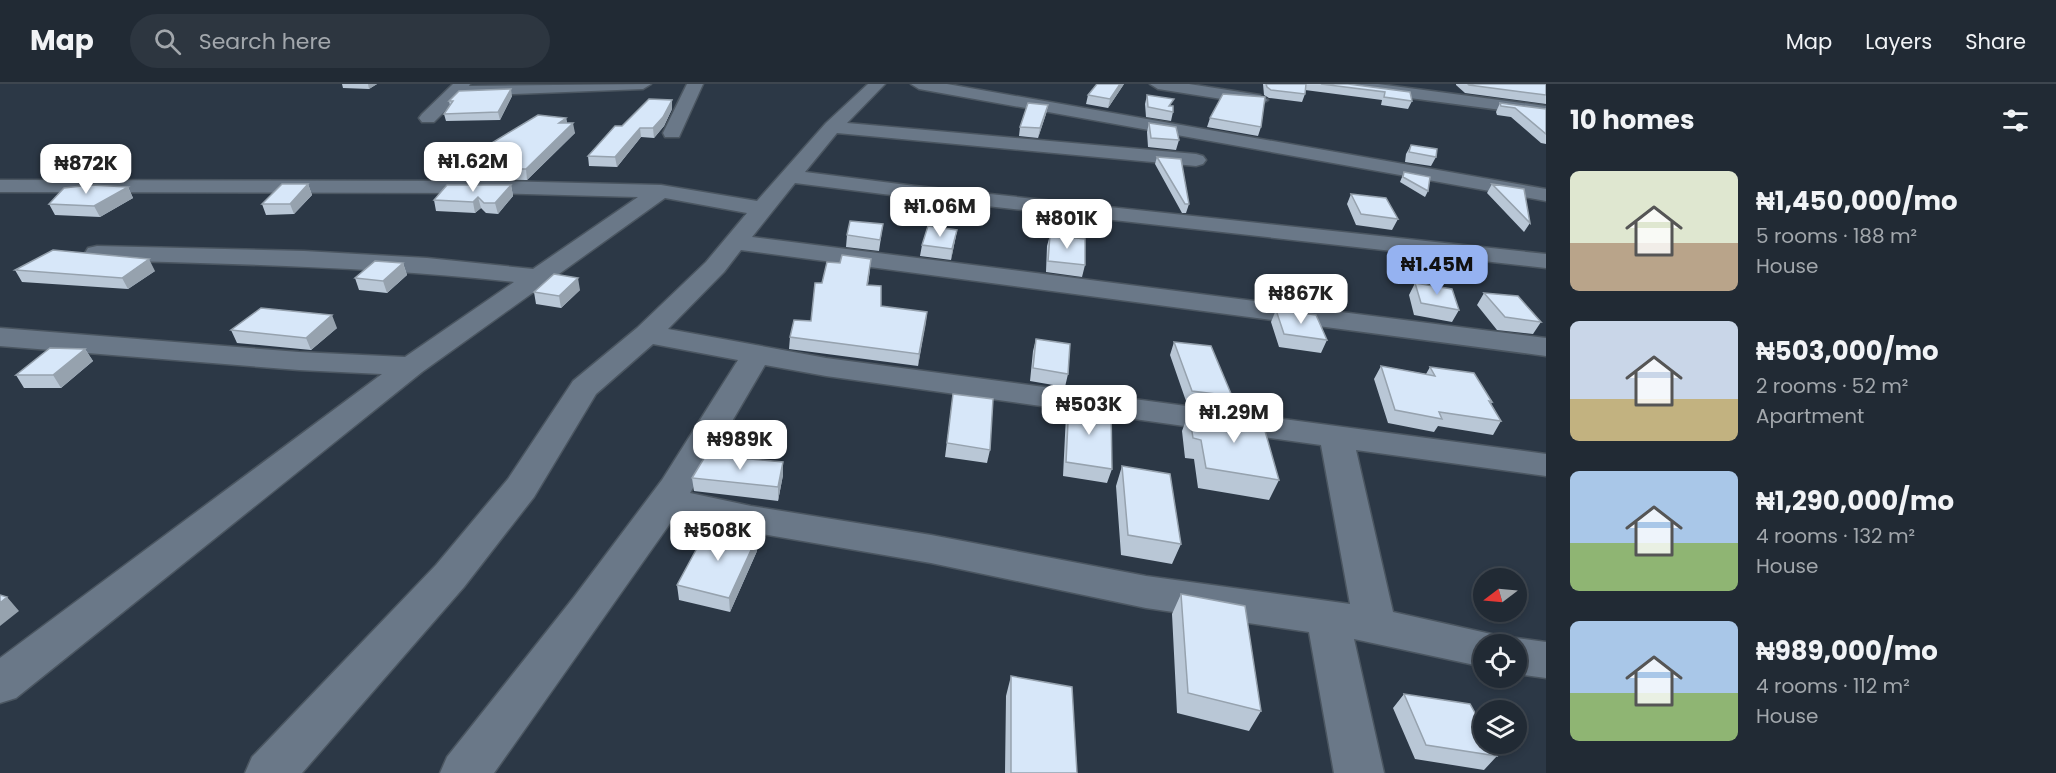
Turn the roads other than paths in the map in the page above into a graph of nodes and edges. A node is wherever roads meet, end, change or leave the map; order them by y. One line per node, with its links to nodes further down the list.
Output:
1 (643, 84): 7 (street)
2 (695, 84): 12 (street)
3 (877, 84): 11 (street)
4 (920, 84): 17 (street)
5 (1158, 84): 8 (street)
6 (1341, 84): 9 (street)
7 (458, 87): 10 (street)
8 (1260, 100)
9 (1546, 111)
10 (428, 118)
11 (832, 127): 13 (street); 14 (street)
12 (672, 133)
13 (1196, 160)
14 (790, 176): 18 (street); 21 (street)
15 (0, 186): 16 (street)
16 (661, 191): 18 (street); 22 (street)
17 (1546, 195)
18 (762, 209): 19 (street)
19 (736, 242): 23 (street); 25 (street)
20 (97, 253): 22 (street)
21 (1546, 261)
22 (537, 277): 27 (street)
23 (647, 334): 26 (street); 36 (street)
24 (0, 337): 27 (street)
25 (1546, 347)
26 (756, 355): 28 (street); 30 (street)
27 (411, 366): 35 (street)
28 (1336, 436): 29 (street); 31 (street)
29 (1546, 465)
30 (667, 501): 31 (street); 37 (street)
31 (1348, 621): 32 (street); 38 (street)
32 (1473, 647)
33 (1527, 657): 34 (street)
34 (1546, 660)
35 (0, 684)
36 (270, 773)
37 (465, 773)
38 (1359, 773)

